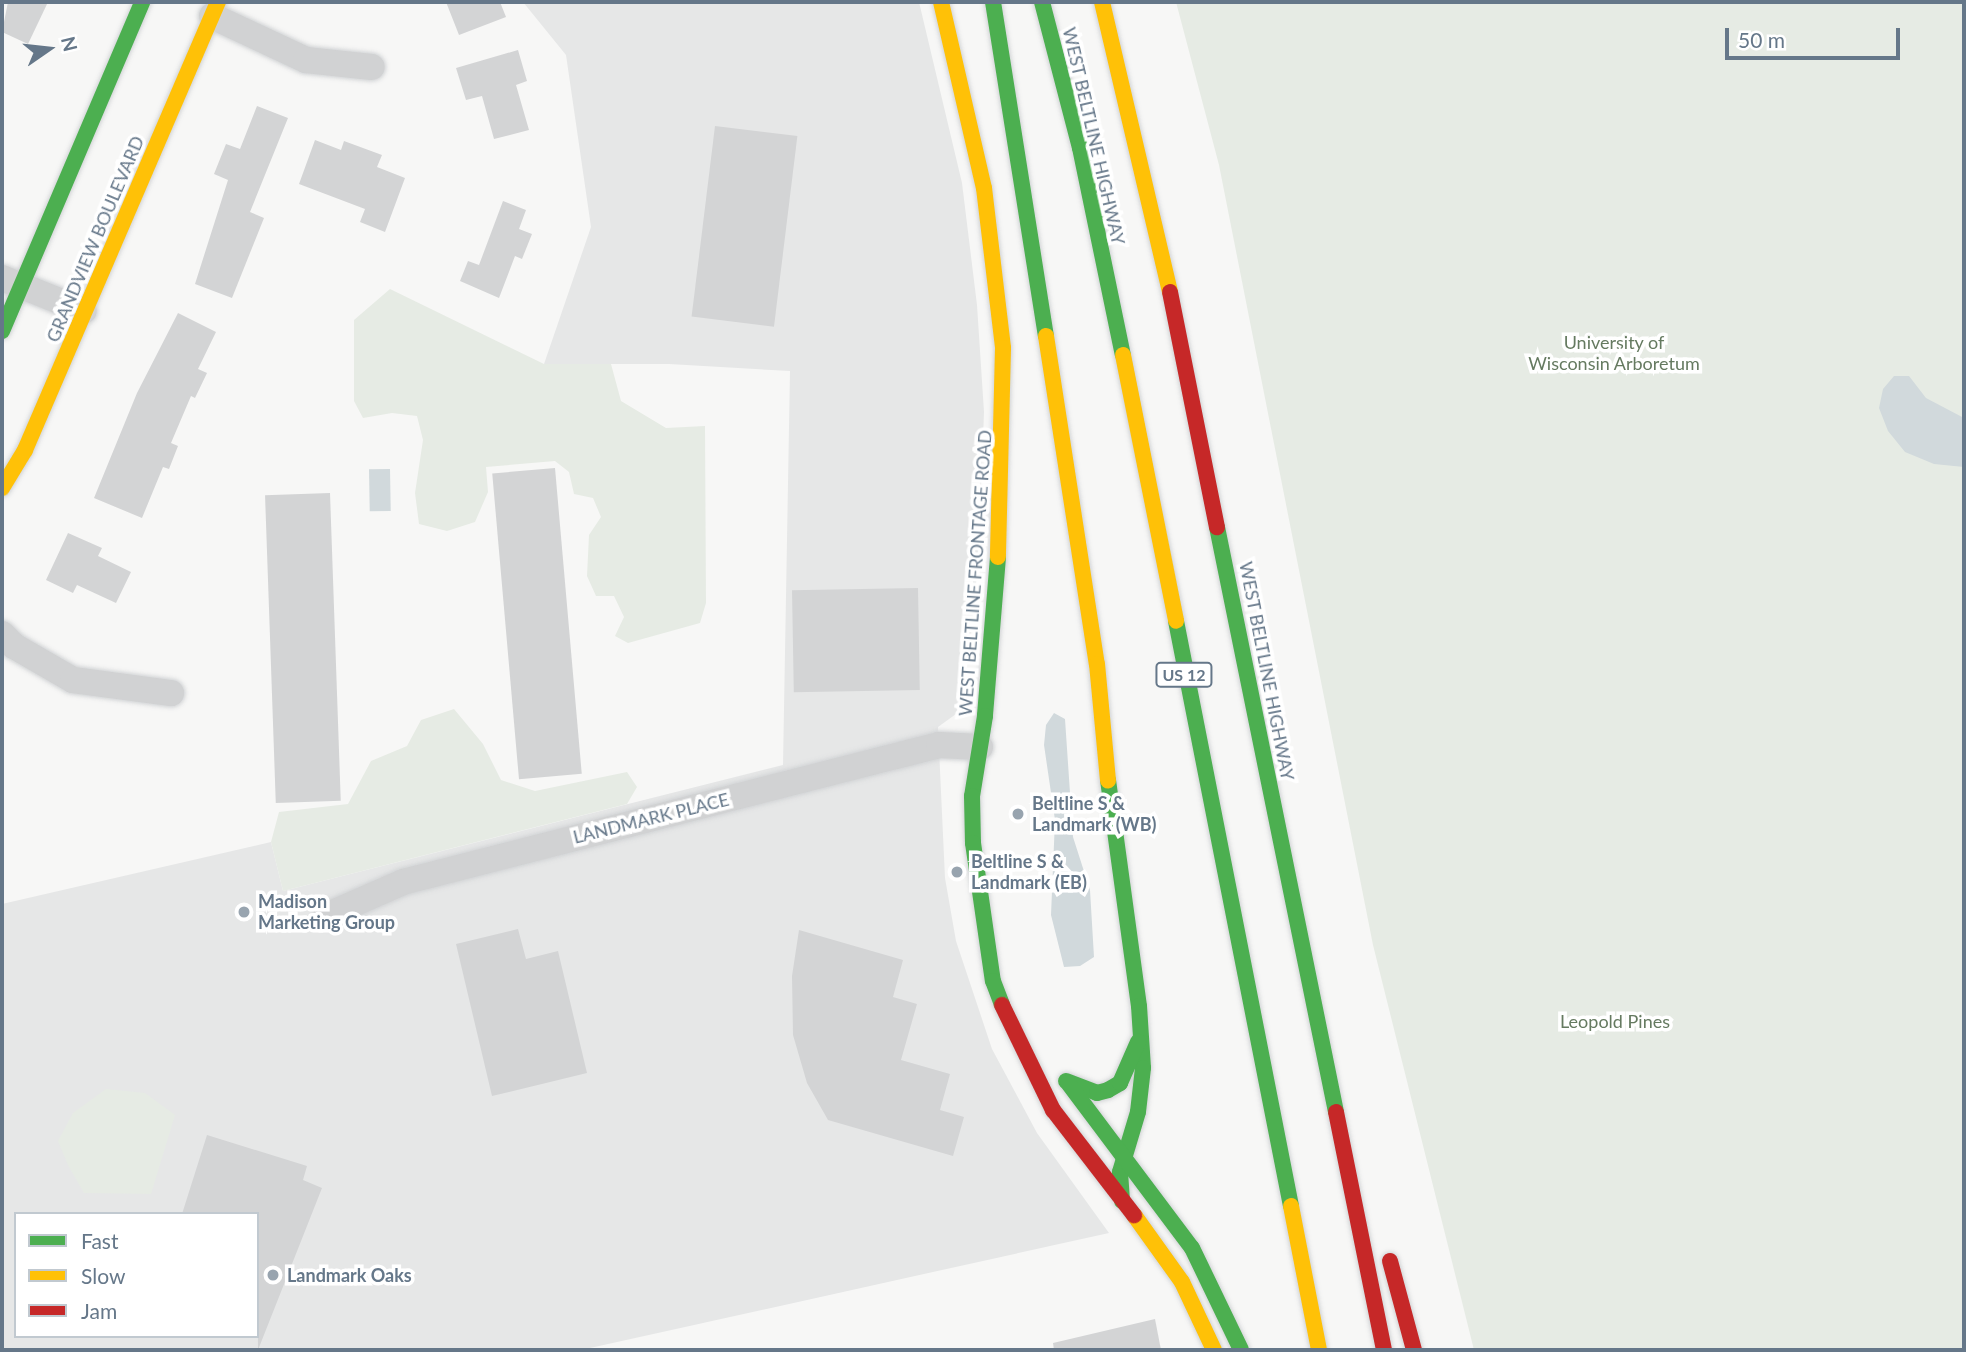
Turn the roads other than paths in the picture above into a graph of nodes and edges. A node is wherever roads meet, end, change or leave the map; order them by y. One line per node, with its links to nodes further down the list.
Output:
1 (142, 2): 8 (main road)
2 (942, 2): 14 (main road, WEST BELTLINE FRONTAGE ROAD)
3 (993, 2): 19 (main road)
4 (1042, 2): 26 (main road, WEST BELTLINE HIGHWAY / US 12)
5 (1102, 2): 16 (main road, WEST BELTLINE HIGHWAY)
6 (215, 9): 7 (street); 9 (main road, GRANDVIEW BOULEVARD)
7 (372, 67)
8 (11, 282): 9 (street); 10 (main road)
9 (84, 312): 11 (main road, GRANDVIEW BOULEVARD)
10 (2, 331)
11 (2, 488)
12 (2, 634): 13 (street)
13 (171, 692)
14 (980, 747): 15 (street, LANDMARK PLACE); 17 (main road, WEST BELTLINE FRONTAGE ROAD)
15 (328, 915)
16 (1302, 941): 21 (main road); 27 (main road, WEST BELTLINE HIGHWAY)
17 (988, 942): 18 (main road, WEST BELTLINE FRONTAGE ROAD); 22 (main road, WEST BELTLINE FRONTAGE ROAD)
18 (1010, 971)
19 (1140, 1037): 20 (main road); 20 (main road)
20 (1123, 1158): 22 (main road); 25 (main road)
21 (1371, 1192)
22 (1122, 1200): 24 (main road, WEST BELTLINE FRONTAGE ROAD)
23 (1385, 1245): 28 (main road)
24 (1214, 1350)
25 (1241, 1350)
26 (1319, 1350)
27 (1384, 1350)
28 (1414, 1350)

